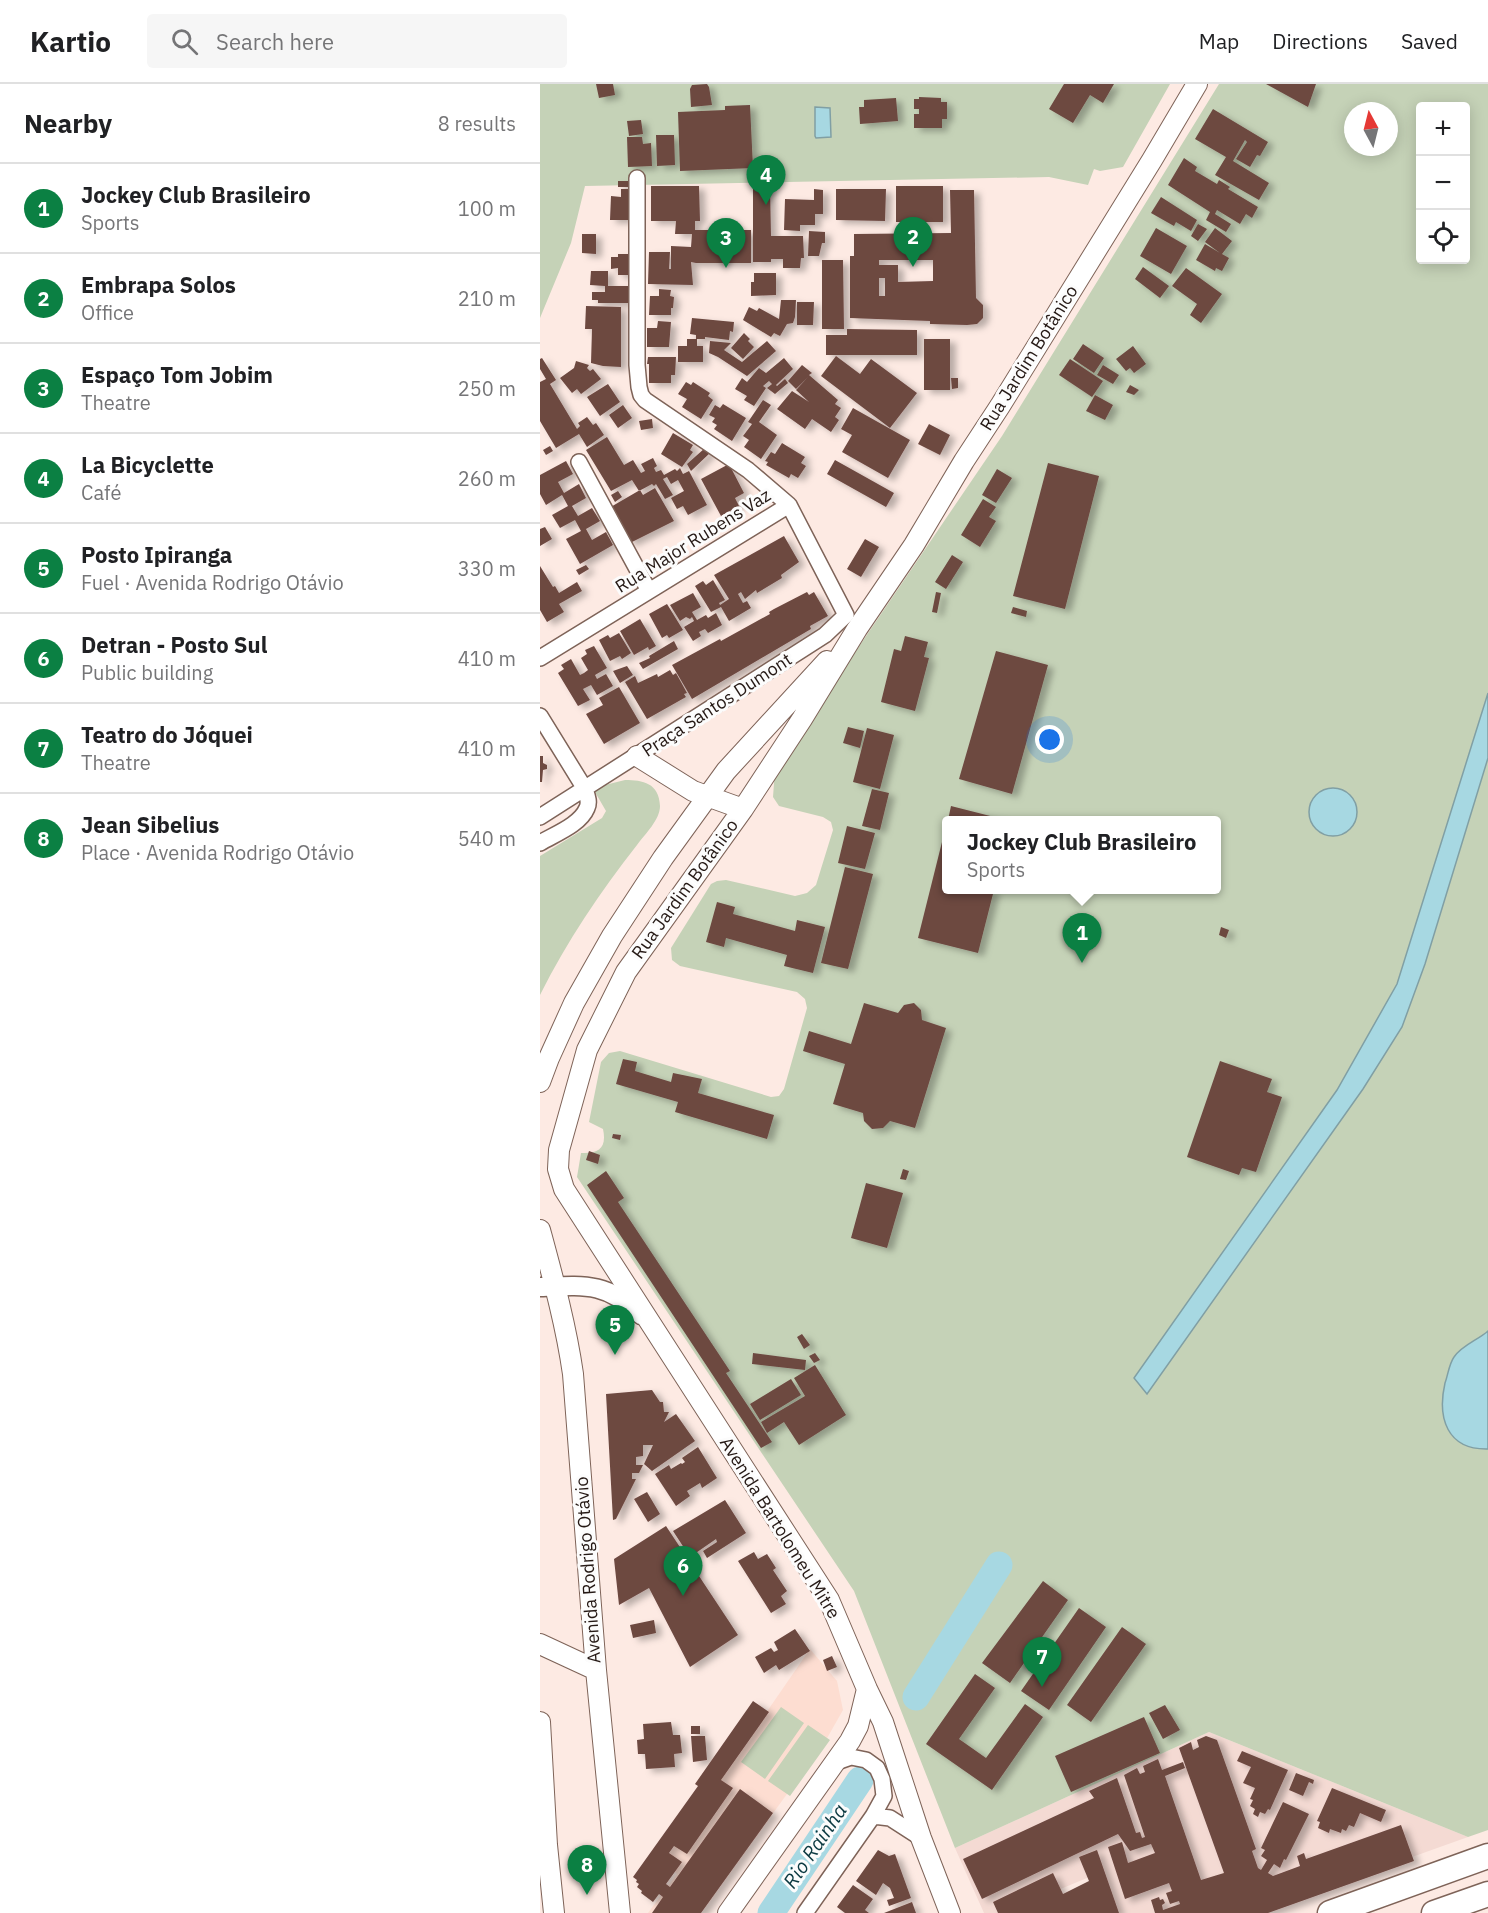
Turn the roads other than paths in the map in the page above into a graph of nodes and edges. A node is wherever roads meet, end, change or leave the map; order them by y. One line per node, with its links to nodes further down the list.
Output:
1 (1197, 84): 6 (main road, Rua Jardim Botânico)
2 (637, 178): 4 (street)
3 (579, 462): 5 (street)
4 (789, 505): 5 (street, Rua Major Rubens Vaz); 6 (street, Rua Major Rubens Vaz)
5 (650, 591): 7 (street, Rua Major Rubens Vaz)
6 (851, 623): 9 (street, Praça Santos Dumont); 11 (main road, Rua Jardim Botânico); 12 (main road, Rua Jardim Botânico)
7 (540, 658)
8 (540, 716): 10 (street)
9 (637, 756): 10 (street, Praça Santos Dumont); 11 (main road)
10 (585, 789): 13 (street, Praça Santos Dumont); 14 (street)
11 (707, 797): 12 (main road); 15 (main road, Rua Jardim Botânico)
12 (743, 809): 16 (main road, Rua Jardim Botânico)
13 (540, 817)
14 (540, 843)
15 (540, 1082)
16 (558, 1169): 19 (main road, Avenida Bartolomeu Mitre)
17 (540, 1230): 18 (main road, Avenida Rodrigo Otávio)
18 (548, 1287): 19 (street); 21 (main road, Avenida Rodrigo Otávio)
19 (655, 1329): 22 (main road, Avenida Bartolomeu Mitre)
20 (540, 1644): 21 (main road)
21 (596, 1670): 31 (main road, Avenida Rodrigo Otávio)
22 (867, 1689): 24 (main road); 26 (main road, Avenida Bartolomeu Mitre)
23 (540, 1722): 27 (main road)
24 (834, 1763): 25 (street); 32 (main road)
25 (873, 1816): 26 (street); 33 (street)
26 (921, 1838): 34 (main road, Avenida Bartolomeu Mitre)
27 (544, 1845): 30 (main road)
28 (1488, 1856): 35 (highway)
29 (1488, 1894): 36 (highway)
30 (554, 1913)
31 (620, 1913)
32 (728, 1913)
33 (805, 1913)
34 (950, 1913)
35 (1330, 1913)
36 (1434, 1913)

